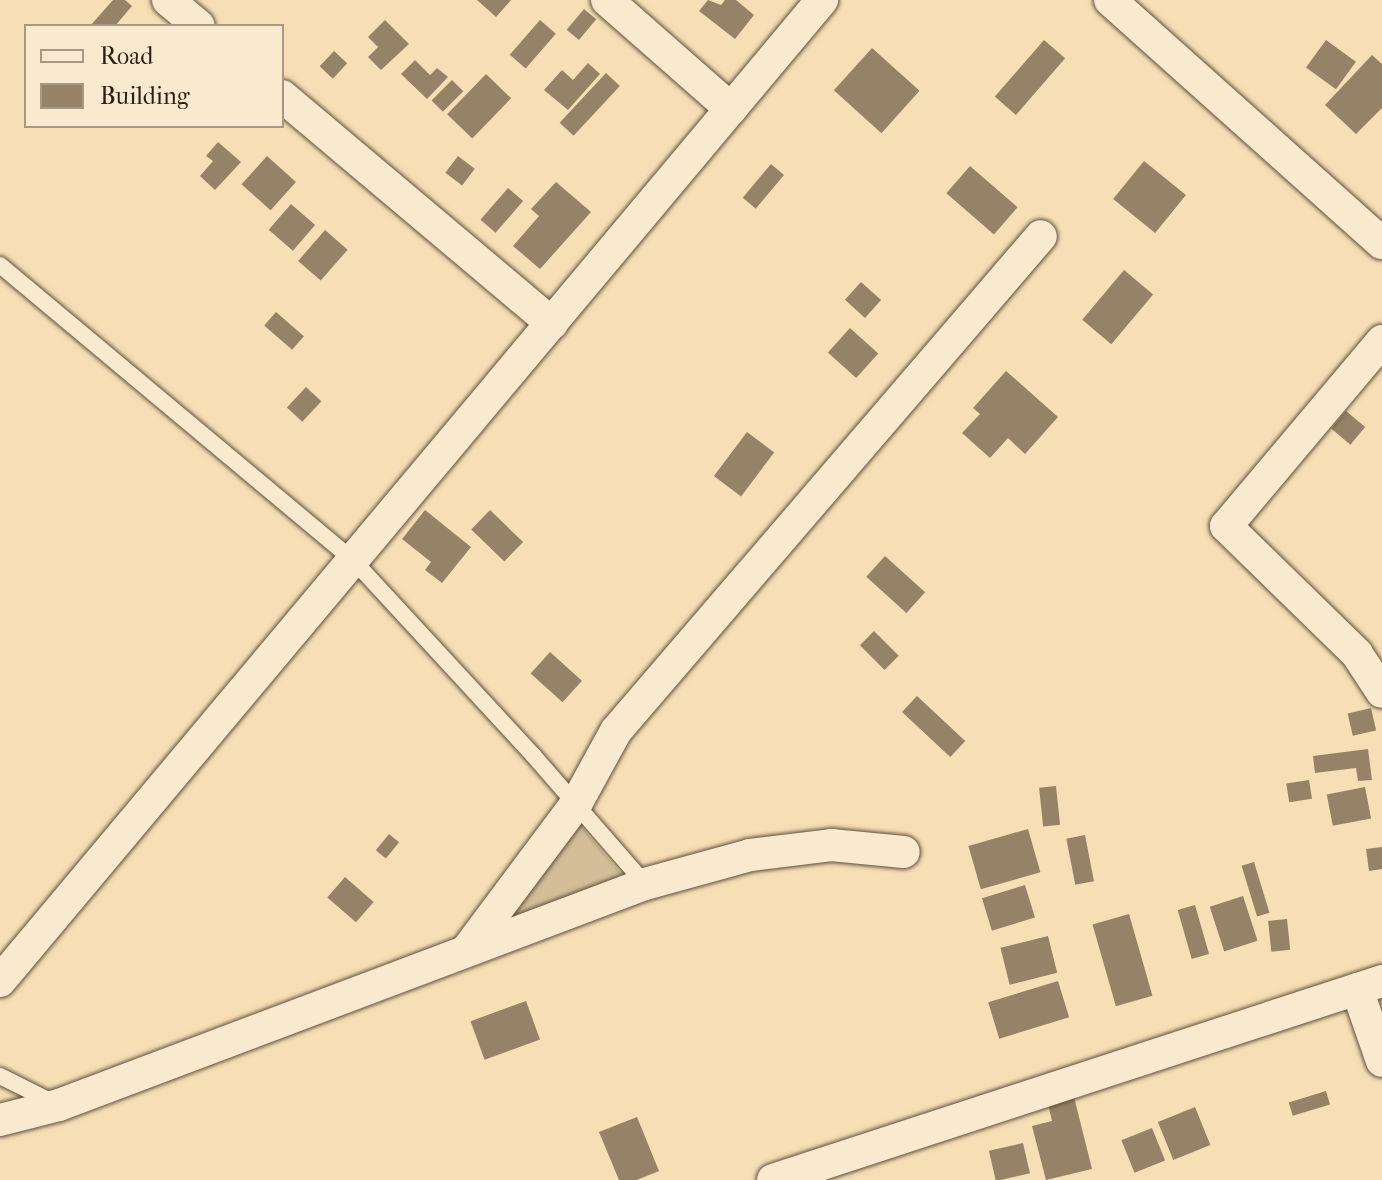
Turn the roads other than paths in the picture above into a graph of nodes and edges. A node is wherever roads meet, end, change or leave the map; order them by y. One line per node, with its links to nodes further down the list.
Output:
1 (168, 0): 5 (street)
2 (607, 0): 7 (street)
3 (822, 0): 7 (street)
4 (1110, 0): 9 (street)
5 (197, 24)
6 (284, 98): 11 (street)
7 (731, 109): 11 (street)
8 (1041, 236): 15 (street)
9 (1382, 243)
10 (0, 265): 13 (lane)
11 (552, 323): 13 (street)
12 (1382, 341): 14 (street)
13 (353, 560): 15 (lane); 19 (street)
14 (1382, 692)
15 (576, 804): 17 (lane); 18 (street)
16 (904, 852): 17 (street)
17 (645, 884): 18 (street)
18 (466, 951): 23 (street)
19 (0, 981)
20 (1369, 985): 21 (street); 25 (street)
21 (1382, 1061)
22 (0, 1076): 23 (lane)
23 (59, 1105): 24 (street)
24 (0, 1120)
25 (773, 1180)

